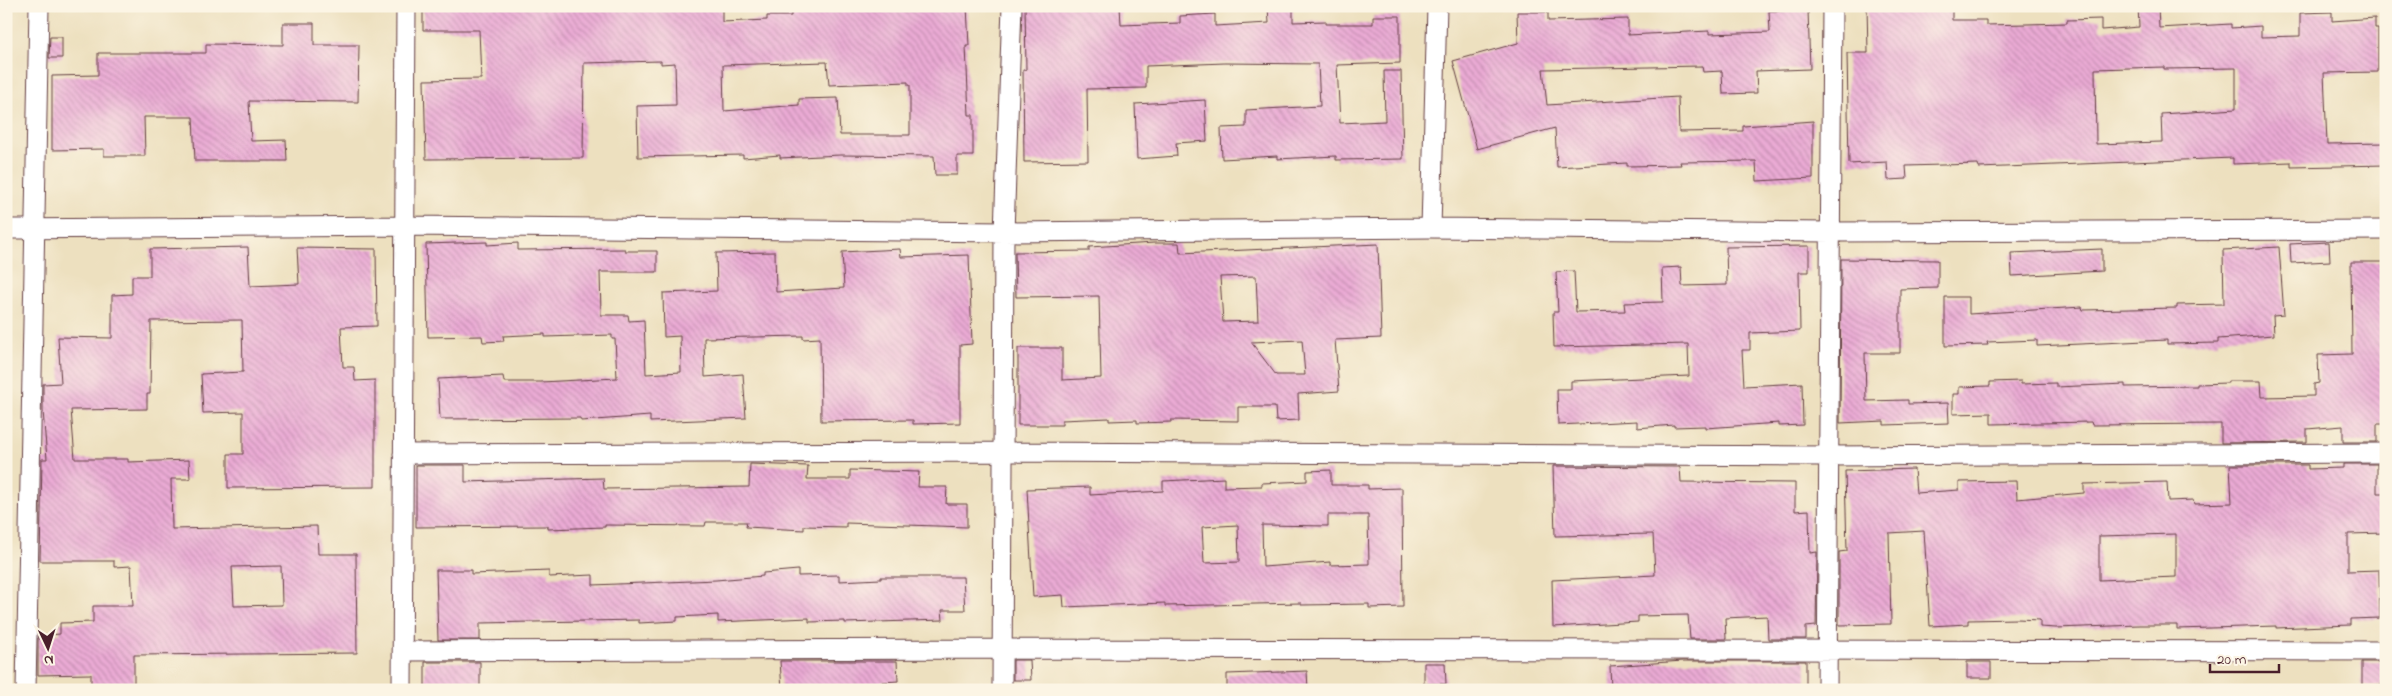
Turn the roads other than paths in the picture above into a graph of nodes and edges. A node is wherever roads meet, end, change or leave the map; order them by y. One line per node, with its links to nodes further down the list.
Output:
1 (40, 6): 9 (street)
2 (406, 6): 6 (street)
3 (1012, 6): 11 (street)
4 (1436, 6): 7 (street)
5 (1832, 6): 12 (street)
6 (405, 226): 9 (street); 11 (street); 15 (street)
7 (1431, 228): 11 (street); 12 (street)
8 (6, 229): 9 (street)
9 (35, 229): 21 (street)
10 (2386, 230): 12 (street)
11 (1004, 232): 13 (street)
12 (1831, 232): 16 (street)
13 (1004, 452): 15 (street); 16 (street); 17 (street)
14 (2386, 453): 16 (street)
15 (403, 454): 19 (street)
16 (1829, 456): 18 (street)
17 (1001, 649): 18 (street); 19 (street); 23 (street)
18 (1827, 650): 20 (street); 24 (street)
19 (403, 651): 22 (street)
20 (2386, 651)
21 (26, 690)
22 (402, 690)
23 (1002, 690)
24 (1827, 690)

